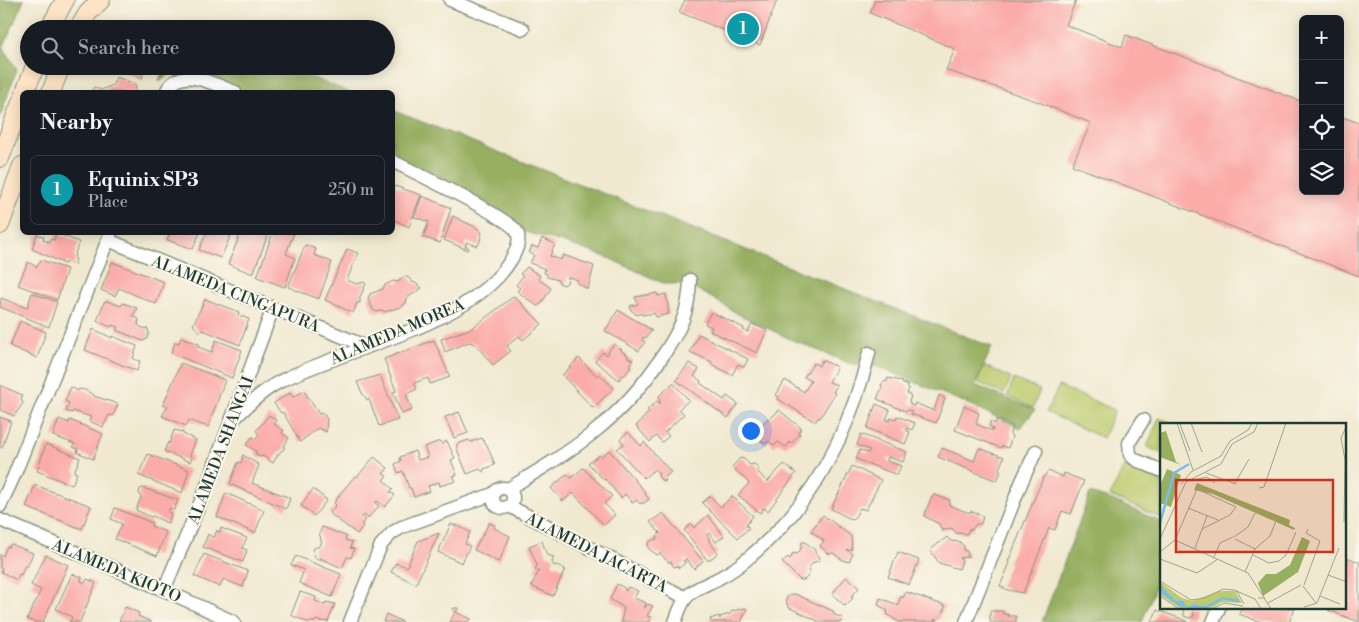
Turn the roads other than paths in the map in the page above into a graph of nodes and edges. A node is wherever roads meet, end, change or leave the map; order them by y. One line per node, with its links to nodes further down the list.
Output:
1 (65, 0): 4 (main road)
2 (101, 0): 5 (main road)
3 (450, 0): 6 (street)
4 (54, 20)
5 (84, 20)
6 (523, 29)
7 (32, 75): 9 (main road)
8 (58, 75): 10 (main road)
9 (26, 90)
10 (52, 90)
11 (167, 90): 12 (street)
12 (229, 90)
13 (20, 105): 14 (main road)
14 (0, 158)
15 (395, 163): 22 (street, ALAMEDA MOREA)
16 (20, 170): 17 (main road)
17 (3, 204): 18 (main road)
18 (0, 224)
19 (109, 236): 21 (street, ALAMEDA CINGAPURA); 30 (street)
20 (690, 280): 28 (street)
21 (273, 308): 22 (street, ALAMEDA CINGAPURA); 25 (street, ALAMEDA SHANGAI)
22 (365, 346): 25 (street, ALAMEDA MOREA)
23 (869, 353): 34 (street)
24 (1143, 420): 27 (street)
25 (232, 421): 33 (street, ALAMEDA SHANGAI)
26 (1036, 450): 39 (street)
27 (1160, 470)
28 (508, 489): 29 (street); 31 (street)
29 (493, 494): 31 (street); 37 (street)
30 (0, 506)
31 (509, 506): 34 (street, ALAMEDA JACARTA)
32 (0, 520): 33 (street, ALAMEDA KIOTO)
33 (164, 590): 36 (street, ALAMEDA KIOTO)
34 (686, 598): 38 (street)
35 (1218, 610): 40 (street)
36 (234, 622)
37 (350, 622)
38 (675, 622)
39 (966, 622)
40 (1213, 622)

